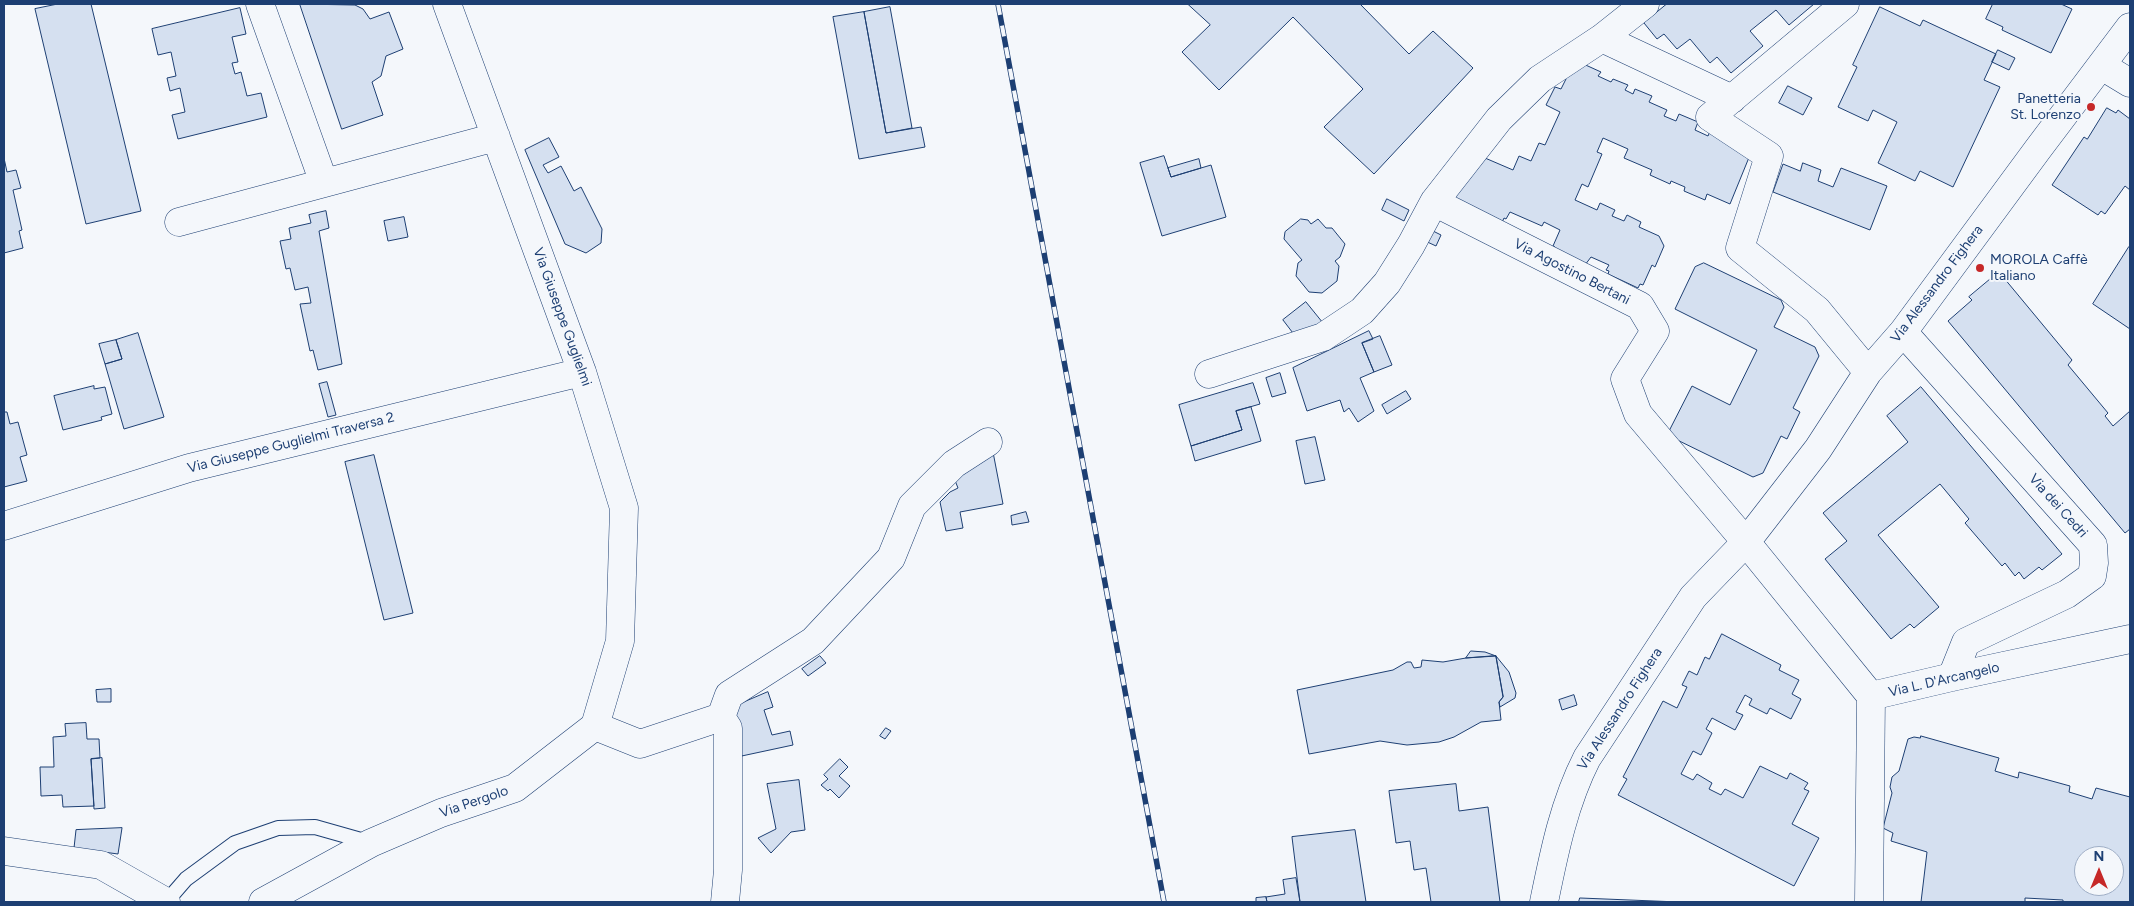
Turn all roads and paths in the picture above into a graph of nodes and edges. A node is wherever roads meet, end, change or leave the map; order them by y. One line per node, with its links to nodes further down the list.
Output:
1 (260, 4): 11 (street)
2 (447, 4): 10 (street, Via Giuseppe Guglielmi)
3 (1645, 4): 6 (street)
4 (1845, 4): 9 (street)
5 (2130, 27): 7 (street, Via Alessandro Fighera)
6 (1602, 38): 9 (street); 12 (street)
7 (2102, 66): 8 (street); 14 (street, Via Alessandro Fighera)
8 (2130, 83)
9 (1732, 99): 16 (street)
10 (496, 137): 11 (street); 15 (street, Via Giuseppe Guglielmi)
11 (324, 183): 13 (street)
12 (1434, 202): 17 (street); 20 (street, Via Agostino Bertani)
13 (179, 222)
14 (1903, 332): 16 (street, Via Alessandro Fighera); 22 (street, Via dei Cedri)
15 (582, 372): 19 (street, Via Giuseppe Guglielmi Traversa 2); 25 (street, Via Giuseppe Guglielmi)
16 (1868, 372): 20 (street, Via Alessandro Fighera)
17 (1209, 374)
18 (988, 442): 24 (street)
19 (4, 526)
20 (1746, 542): 23 (street); 31 (street, Via Alessandro Fighera)
21 (2130, 639): 22 (street, Via L. D'Arcangelo)
22 (1952, 677): 23 (street, Via L. D'Arcangelo)
23 (1872, 696): 32 (street, Via L. D'Arcangelo)
24 (721, 717): 25 (street); 30 (street)
25 (595, 726): 26 (street, Via Pergolo)
26 (371, 843): 28 (lane); 29 (street, Via Pergolo)
27 (4, 851): 28 (street)
28 (166, 902)
29 (263, 902)
30 (725, 902)
31 (1544, 902)
32 (1869, 902)

